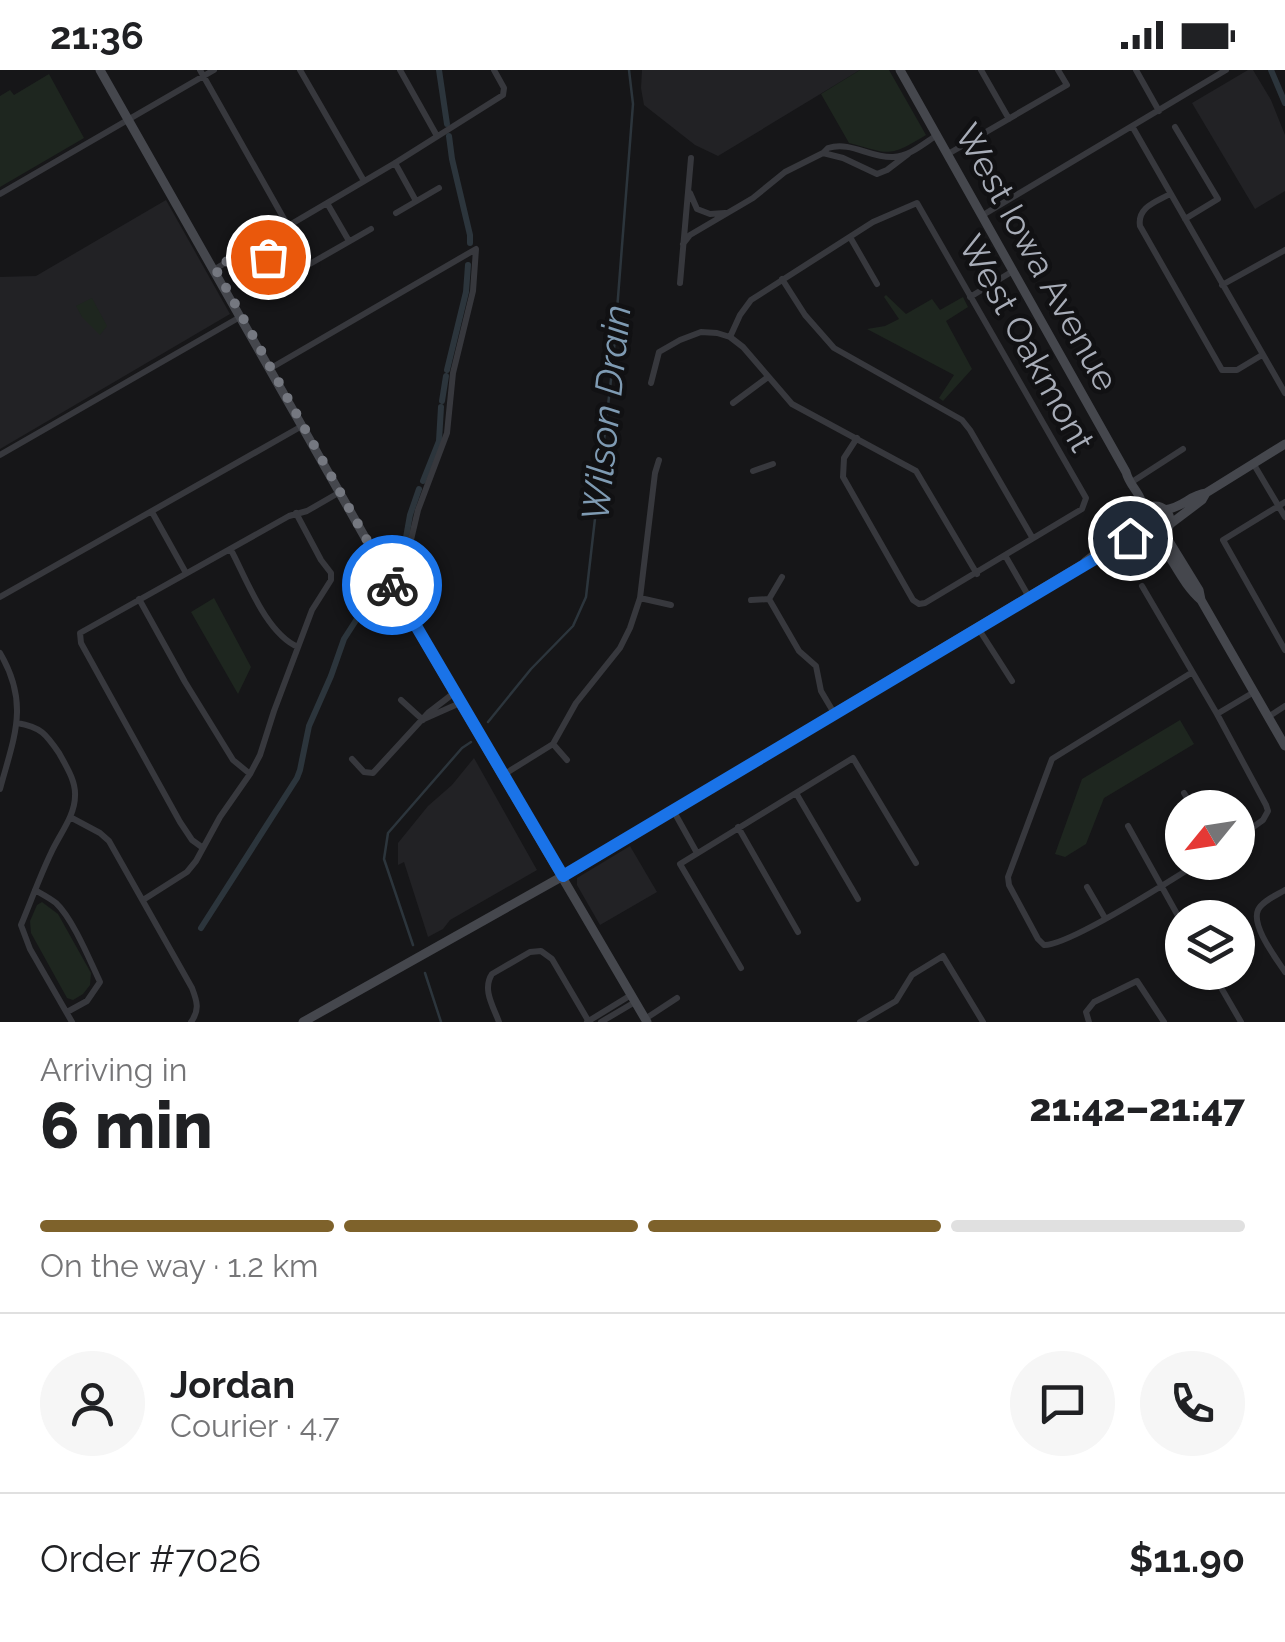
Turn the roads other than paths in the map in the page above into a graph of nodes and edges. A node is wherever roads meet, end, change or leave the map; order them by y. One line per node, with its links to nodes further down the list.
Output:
1 (100, 70): 13 (main road)
2 (214, 70): 11 (street)
3 (300, 70): 26 (street)
4 (400, 70): 18 (street)
5 (494, 70): 18 (street)
6 (900, 70): 17 (main road, West Iowa Avenue)
7 (980, 70): 14 (street)
8 (1058, 70): 14 (street)
9 (1136, 70): 12 (street)
10 (1226, 70): 12 (street)
11 (202, 73): 13 (street); 37 (street)
12 (1159, 111): 15 (street)
13 (129, 118): 29 (street); 44 (main road)
14 (1009, 119): 22 (street)
15 (1132, 126): 30 (street); 35 (street)
16 (1174, 127): 36 (street)
17 (937, 135): 20 (street); 22 (main road, West Iowa Avenue)
18 (437, 136): 24 (street)
19 (823, 153): 21 (street); 25 (street); 33 (street)
20 (909, 153): 21 (street); 25 (street)
21 (877, 154): 25 (street)
22 (948, 154): 35 (main road, West Iowa Avenue)
23 (691, 158): 27 (street)
24 (395, 163): 26 (street); 31 (street)
25 (866, 167)
26 (364, 181): 32 (street)
27 (688, 187): 33 (street); 42 (street)
28 (439, 188): 31 (street)
29 (0, 194)
30 (1170, 194): 36 (street); 53 (street)
31 (416, 201): 34 (street)
32 (327, 203): 37 (street); 40 (street)
33 (730, 212): 42 (street)
34 (396, 213)
35 (983, 215): 45 (main road, West Iowa Avenue)
36 (1184, 219): 49 (street)
37 (288, 226): 41 (street)
38 (371, 229): 40 (street)
39 (850, 237): 46 (street); 48 (street); 50 (street, West Oakmont)
40 (349, 240): 41 (street)
41 (259, 243): 44 (street)
42 (683, 244): 47 (street)
43 (1285, 250): 49 (street)
44 (215, 268): 51 (main road)
45 (1014, 270): 50 (street); 68 (main road, West Iowa Avenue)
46 (782, 279): 52 (street); 79 (street)
47 (680, 283)
48 (877, 284)
49 (1222, 285): 53 (street)
50 (970, 297): 79 (street, West Oakmont)
51 (241, 316): 54 (main road); 63 (street)
52 (730, 337): 55 (street); 56 (street)
53 (1262, 354): 57 (street)
54 (270, 368): 59 (main road); 82 (street)
55 (768, 377): 58 (street); 60 (street)
56 (651, 383)
57 (1285, 393)
58 (733, 402)
59 (302, 426): 70 (main road); 74 (street)
60 (857, 438): 85 (street); 85 (street)
61 (1285, 444): 66 (main road)
62 (1183, 450): 69 (street)
63 (0, 455)
64 (660, 460): 90 (street)
65 (773, 464): 67 (street)
66 (1252, 464): 71 (main road); 72 (street)
67 (753, 471)
68 (1126, 472): 69 (main road, West Iowa Avenue); 76 (main road, West Iowa Avenue)
69 (1135, 480): 73 (main road, West Iowa Avenue)
70 (340, 492): 75 (street); 82 (main road)
71 (1206, 492): 73 (main road); 78 (main road)
72 (1282, 504): 77 (street); 97 (street)
73 (1159, 508): 76 (main road); 78 (main road, West Iowa Avenue)
74 (152, 512): 84 (street); 88 (street)
75 (296, 513): 80 (street); 96 (street)
76 (1142, 516): 78 (main road, West Iowa Avenue); 83 (main road)
77 (1285, 517)
78 (1158, 532): 83 (main road); 101 (main road)
79 (1032, 538): 81 (street)
80 (231, 550): 84 (street); 96 (street)
81 (1006, 556): 85 (street); 89 (street)
82 (380, 564): 102 (main road)
83 (1084, 564): 89 (main road)
84 (186, 572): 92 (street)
85 (977, 574)
86 (782, 577): 91 (street)
87 (1142, 586): 99 (street)
88 (0, 596)
89 (1029, 596): 95 (main road)
90 (640, 598): 94 (street); 111 (street)
91 (769, 599): 93 (street); 106 (street)
92 (139, 600): 115 (street); 124 (street)
93 (751, 600)
94 (671, 605)
95 (978, 628): 100 (street); 106 (main road)
96 (298, 647): 115 (street)
97 (1285, 650)
98 (0, 653): 110 (street)
99 (1191, 673): 107 (street); 136 (street)
100 (1012, 681)
101 (1254, 692): 107 (street); 108 (main road)
102 (454, 693): 104 (main road); 109 (street)
103 (401, 700): 109 (street)
104 (460, 704): 109 (street); 116 (main road)
105 (1285, 706): 108 (street)
106 (834, 713): 119 (main road)
107 (1217, 714): 122 (street)
108 (1268, 717): 112 (main road)
109 (423, 720): 113 (street)
110 (17, 724): 117 (street); 120 (street)
111 (553, 744): 114 (street); 116 (street)
112 (1285, 746)
113 (352, 759)
114 (567, 760)
115 (250, 774): 124 (street)
116 (503, 775): 127 (main road)
117 (0, 790)
118 (796, 792): 123 (street); 126 (street); 133 (street)
119 (673, 810): 125 (street); 127 (main road)
120 (70, 817): 131 (street); 134 (street)
121 (1128, 826): 129 (street)
122 (1255, 826)
123 (738, 827): 125 (street); 137 (street)
124 (203, 848): 134 (street)
125 (697, 853): 138 (street)
126 (916, 863)
127 (563, 876): 141 (main road); 147 (main road)
128 (1169, 880): 129 (street)
129 (1161, 885): 135 (street); 136 (street)
130 (1087, 888): 136 (street)
131 (35, 890): 143 (street); 143 (street)
132 (1285, 890): 139 (street)
133 (858, 899)
134 (143, 900): 146 (street)
135 (1169, 900)
136 (1104, 918)
137 (798, 932)
138 (741, 968)
139 (1285, 972)
140 (1222, 990): 155 (street)
141 (633, 998): 144 (main road); 149 (street); 150 (street)
142 (678, 998): 144 (street)
143 (67, 1012): 145 (street)
144 (646, 1021)
145 (72, 1022)
146 (191, 1022)
147 (303, 1022)
148 (499, 1022): 149 (street)
149 (588, 1022)
150 (601, 1022)
151 (860, 1022): 152 (street)
152 (982, 1022)
153 (1089, 1022): 154 (street)
154 (1164, 1022)
155 (1241, 1022)

